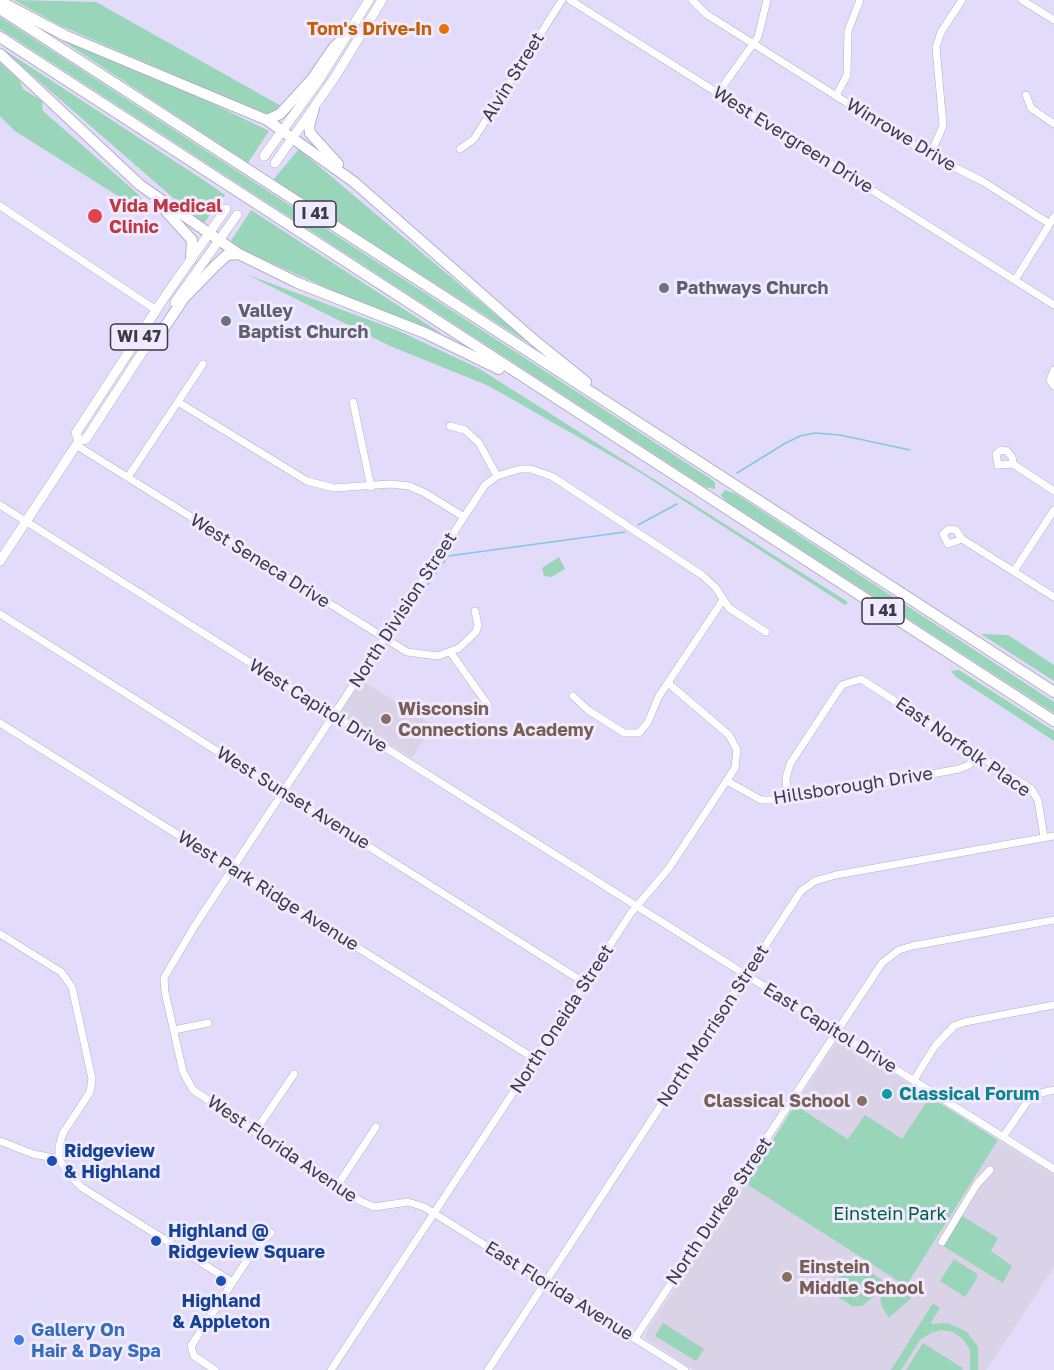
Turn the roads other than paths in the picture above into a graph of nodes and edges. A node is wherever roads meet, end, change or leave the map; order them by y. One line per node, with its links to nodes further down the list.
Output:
1 (369, 0): 13 (main road)
2 (382, 0): 20 (main road)
3 (562, 0): 25 (street, Alvin Street)
4 (570, 0): 17 (street, West Evergreen Drive)
5 (692, 0): 15 (street, Winrowe Drive)
6 (767, 0): 15 (street)
7 (860, 0): 19 (street)
8 (962, 0): 26 (street)
9 (1022, 0): 12 (street)
10 (0, 1): 21 (highway)
11 (0, 9): 48 (highway, I 41)
12 (1054, 20)
13 (349, 33): 21 (highway); 23 (main road)
14 (0, 37): 45 (highway, I 41)
15 (754, 44): 17 (street); 19 (street, Winrowe Drive)
16 (0, 54): 30 (highway)
17 (718, 93): 38 (street, West Evergreen Drive)
18 (1026, 95): 22 (street)
19 (836, 96): 26 (street, Winrowe Drive)
20 (314, 108): 24 (main road); 29 (highway)
21 (267, 120): 23 (highway)
22 (1054, 124)
23 (282, 130): 24 (highway); 27 (main road)
24 (293, 138): 28 (main road); 29 (highway)
25 (460, 149)
26 (930, 155): 34 (street, Winrowe Drive)
27 (264, 156)
28 (274, 163)
29 (354, 182): 48 (highway)
30 (140, 185): 35 (highway); 37 (highway)
31 (0, 206): 40 (street)
32 (226, 209): 35 (main road, WI 47)
33 (237, 216): 35 (main road, WI 47)
34 (1052, 221): 38 (street)
35 (214, 238): 36 (highway); 37 (main road, WI 47); 41 (main road, WI 47)
36 (239, 254): 41 (highway); 45 (highway)
37 (190, 259): 40 (main road, WI 47)
38 (1015, 280): 39 (street, West Evergreen Drive)
39 (1054, 305)
40 (156, 310): 50 (main road, WI 47)
41 (153, 337): 50 (main road, WI 47)
42 (203, 364): 46 (street)
43 (1054, 370): 44 (street)
44 (1054, 386)
45 (544, 390): 75 (highway, I 41)
46 (178, 402): 53 (street); 54 (street)
47 (353, 402): 54 (street)
48 (630, 418): 71 (highway, I 41)
49 (450, 426): 52 (street)
50 (77, 443): 53 (street, West Seneca Drive); 59 (main road, WI 47)
51 (1013, 464): 55 (street)
52 (497, 476): 58 (street, North Division Street); 64 (street)
53 (128, 477): 68 (street, West Seneca Drive)
54 (371, 487): 58 (street)
55 (1054, 491)
56 (0, 505): 59 (street, West Capitol Drive)
57 (1054, 510): 62 (street)
58 (464, 517): 68 (street, North Division Street)
59 (26, 522): 61 (main road, WI 47); 74 (street, West Capitol Drive)
60 (962, 539): 62 (street)
61 (0, 561)
62 (1014, 571): 63 (street)
63 (1054, 597)
64 (723, 600): 67 (street); 70 (street)
65 (476, 611): 69 (street)
66 (0, 614): 79 (street, West Sunset Avenue)
67 (766, 632)
68 (383, 639): 69 (street, West Seneca Drive); 74 (street, North Division Street)
69 (451, 653): 73 (street)
70 (668, 683): 72 (street); 78 (street, North Oneida Street)
71 (1054, 692)
72 (573, 696)
73 (488, 705)
74 (334, 716): 79 (street, North Division Street); 84 (street, West Capitol Drive)
75 (1054, 721)
76 (0, 723): 83 (street, West Park Ridge Avenue)
77 (977, 753): 80 (street, Hillsborough Drive); 80 (street, East Norfolk Place); 82 (street, East Norfolk Place)
78 (727, 781): 80 (street, Hillsborough Drive); 84 (street, North Oneida Street)
79 (283, 792): 83 (street, North Division Street); 88 (street, West Sunset Avenue)
80 (787, 800)
81 (1054, 836): 82 (street, North Morrison Street)
82 (1044, 837): 87 (street, North Morrison Street)
83 (232, 869): 91 (street, West Florida Avenue); 93 (street, West Park Ridge Avenue)
84 (636, 906): 87 (street, East Capitol Drive); 88 (street, North Oneida Street)
85 (1054, 920): 92 (street, North Durkee Street)
86 (0, 934): 101 (street)
87 (747, 975): 92 (street, East Capitol Drive); 108 (street, North Morrison Street)
88 (585, 983): 93 (street, North Oneida Street)
89 (1054, 1005): 95 (street)
90 (208, 1023): 91 (street)
91 (174, 1030): 98 (street, West Florida Avenue)
92 (837, 1033): 95 (street, East Capitol Drive); 110 (street, North Durkee Street)
93 (535, 1059): 105 (street, North Oneida Street)
94 (294, 1074): 98 (street)
95 (914, 1080): 99 (street, East Capitol Drive)
96 (1054, 1090): 99 (street)
97 (376, 1127): 104 (street)
98 (255, 1132): 104 (street, West Florida Avenue)
99 (1003, 1137): 102 (street, East Capitol Drive)
100 (0, 1141): 101 (street)
101 (59, 1159): 109 (street)
102 (1054, 1169)
103 (990, 1170): 107 (street)
104 (337, 1186): 105 (street, West Florida Avenue)
105 (434, 1212): 108 (street, East Florida Avenue); 112 (street, North Oneida Street)
106 (271, 1233): 109 (street)
107 (942, 1242)
108 (545, 1281): 110 (street, East Florida Avenue); 113 (street, North Morrison Street)
109 (232, 1282): 111 (street)
110 (635, 1338): 114 (street, East Florida Avenue)
111 (215, 1370)
112 (331, 1370)
113 (488, 1370)
114 (685, 1370)

